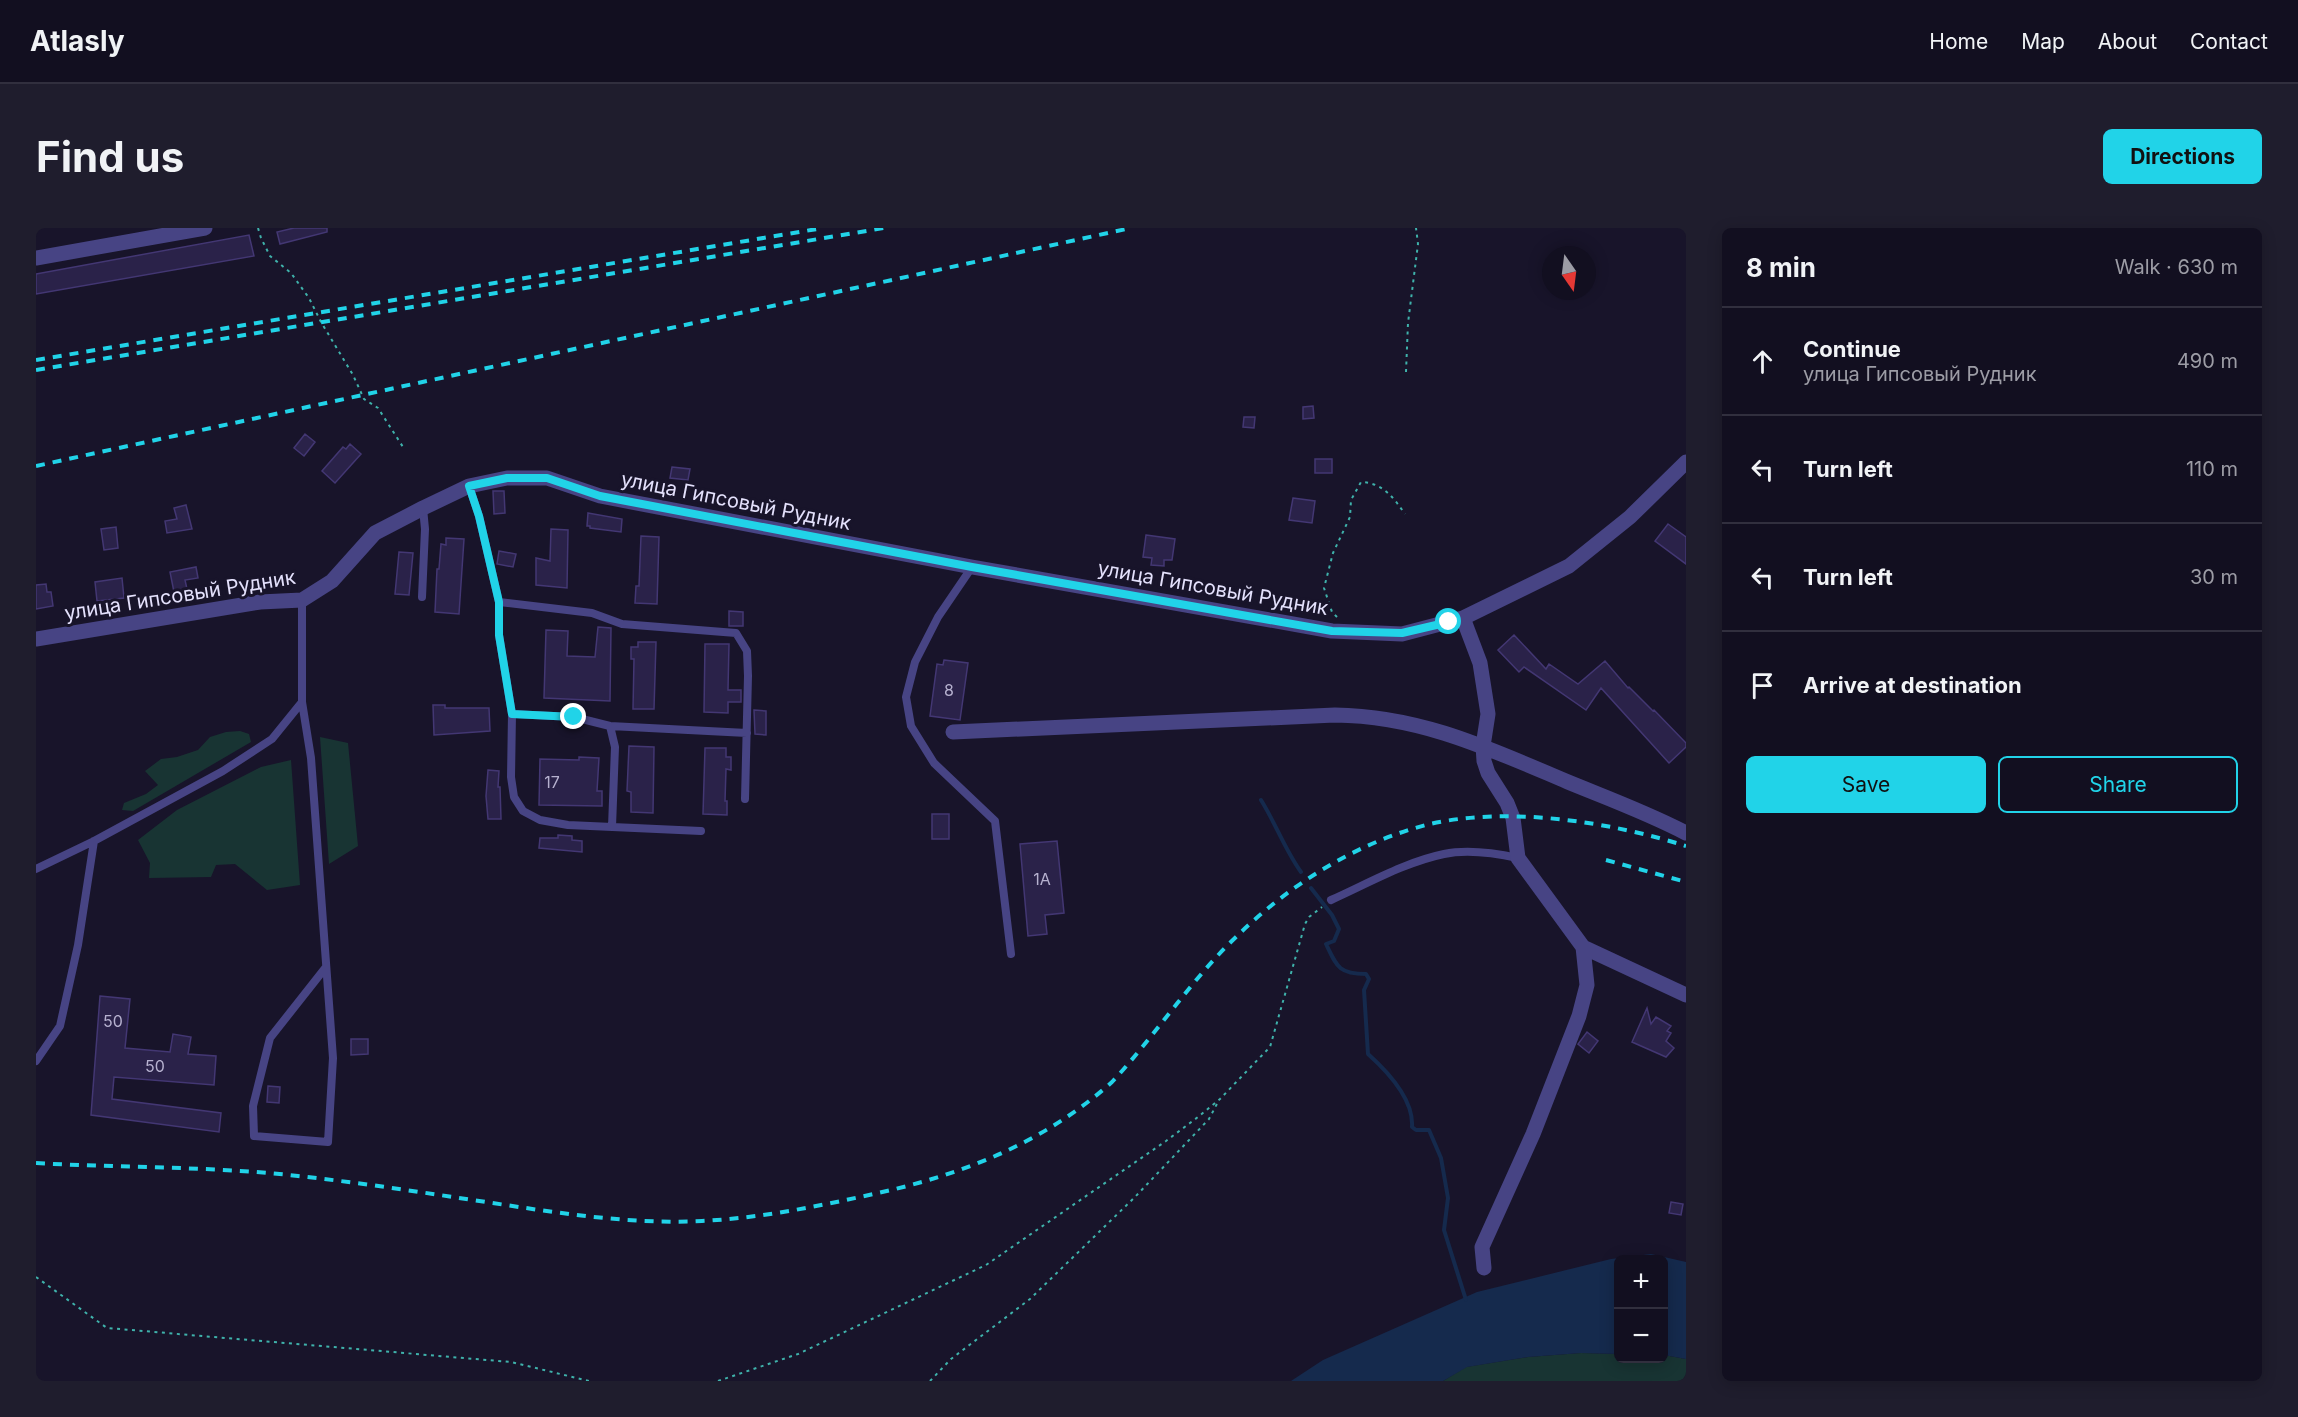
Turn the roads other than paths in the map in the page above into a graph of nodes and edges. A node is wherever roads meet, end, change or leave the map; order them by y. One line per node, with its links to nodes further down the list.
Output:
1 (205, 228): 2 (street)
2 (36, 258)
3 (1686, 462): 10 (street, улица Гипсовый Рудник)
4 (469, 486): 5 (street, улица Гипсовый Рудник); 6 (street, улица Гипсовый Рудник); 9 (lane)
5 (423, 508): 7 (lane); 8 (street, улица Гипсовый Рудник)
6 (972, 567): 10 (street, улица Гипсовый Рудник); 27 (lane)
7 (422, 597)
8 (302, 600): 11 (street, улица Гипсовый Рудник); 12 (lane)
9 (499, 602): 13 (lane); 16 (lane)
10 (1463, 618): 17 (street)
11 (36, 639)
12 (302, 702): 22 (lane); 28 (lane)
13 (512, 714): 14 (lane); 19 (lane)
14 (610, 726): 16 (lane); 19 (lane)
15 (953, 732): 17 (street)
16 (747, 733): 18 (lane)
17 (1483, 746): 21 (street); 23 (street)
18 (745, 799)
19 (612, 827): 20 (lane)
20 (701, 831)
21 (1686, 833)
22 (94, 841): 24 (lane); 30 (lane)
23 (1518, 858): 25 (lane); 26 (street)
24 (39, 865)
25 (1331, 900)
26 (1583, 947): 29 (street); 31 (street)
27 (1011, 954)
28 (326, 968): 28 (lane)
29 (1686, 995)
30 (36, 1061)
31 (1484, 1268)

